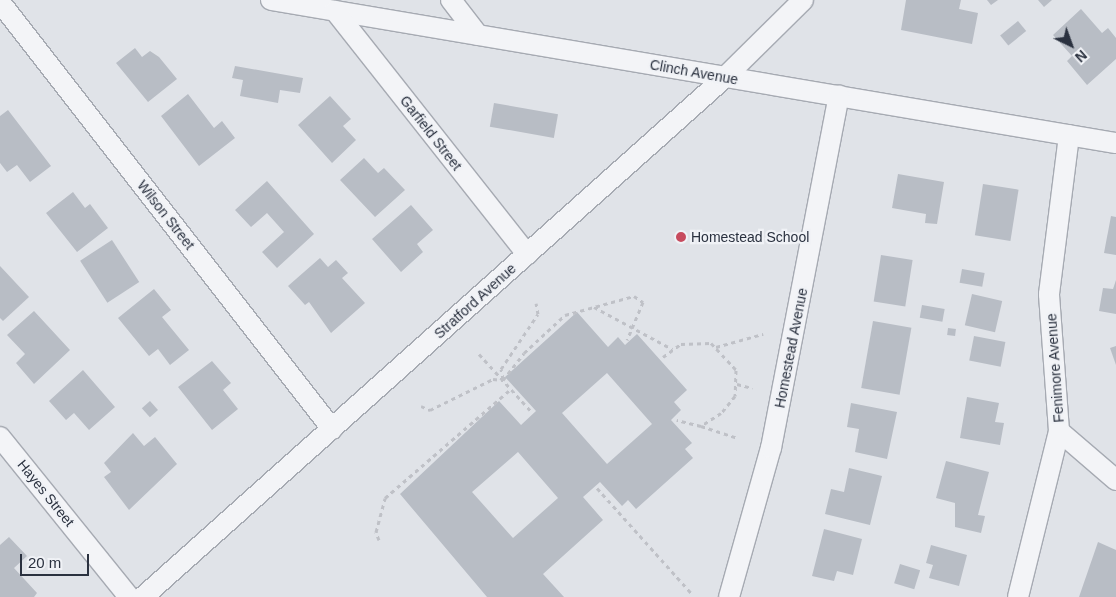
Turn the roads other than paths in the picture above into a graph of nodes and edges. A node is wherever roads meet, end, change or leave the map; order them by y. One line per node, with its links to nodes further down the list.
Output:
1 (271, 0): 5 (street, Clinch Avenue)
2 (451, 0): 6 (street)
3 (800, 1): 7 (street, Stratford Avenue)
4 (0, 2): 12 (street, Wilson Street)
5 (335, 11): 6 (street, Clinch Avenue); 11 (street, Garfield Street)
6 (478, 35): 7 (street, Clinch Avenue)
7 (724, 78): 8 (street, Clinch Avenue); 11 (street, Stratford Avenue)
8 (839, 95): 9 (street, Clinch Avenue); 18 (street, Homestead Avenue)
9 (1069, 135): 10 (street, Clinch Avenue); 13 (street, Fenimore Avenue)
10 (1116, 143)
11 (527, 254): 12 (street, Stratford Avenue)
12 (332, 429): 17 (street, Stratford Avenue)
13 (1060, 430): 15 (street); 19 (street, Fenimore Avenue)
14 (0, 437): 16 (street, Hayes Street)
15 (1116, 480)
16 (129, 597)
17 (143, 597)
18 (729, 597)
19 (1018, 597)

